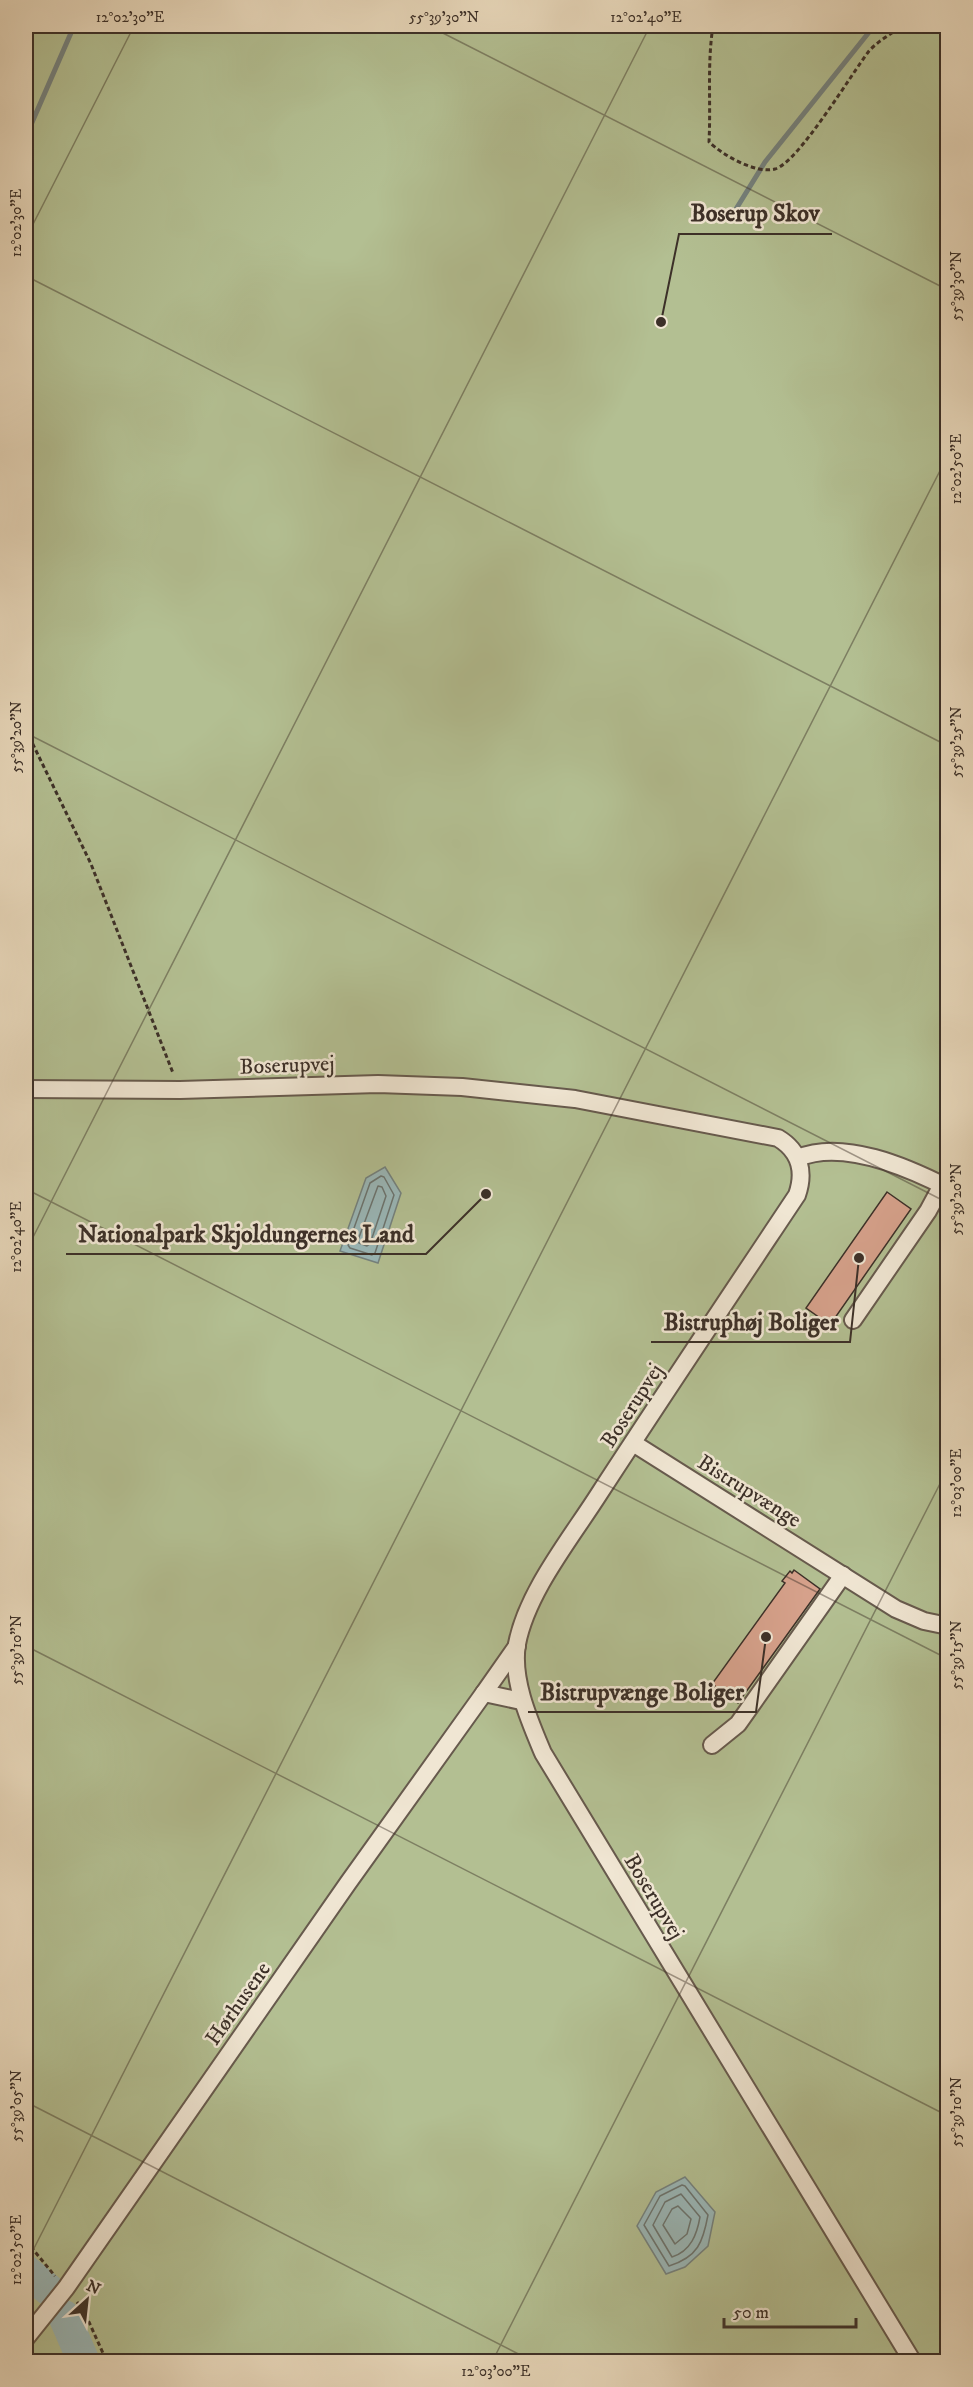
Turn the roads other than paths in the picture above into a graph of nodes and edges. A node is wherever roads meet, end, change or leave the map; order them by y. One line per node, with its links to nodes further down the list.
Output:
1 (26, 1089): 2 (street, Boserupvej)
2 (798, 1158): 3 (street); 5 (street, Boserupvej)
3 (945, 1186): 4 (street)
4 (853, 1320)
5 (633, 1443): 6 (street, Bistrupvænge); 8 (street, Boserupvej)
6 (843, 1575): 7 (street, Bistrupvænge); 11 (street)
7 (948, 1626)
8 (517, 1646): 9 (street, Hørhusene); 10 (street, Boserupvej)
9 (484, 1693): 10 (street); 12 (street, Hørhusene)
10 (521, 1701): 13 (street, Boserupvej)
11 (712, 1745)
12 (26, 2338)
13 (913, 2361)

